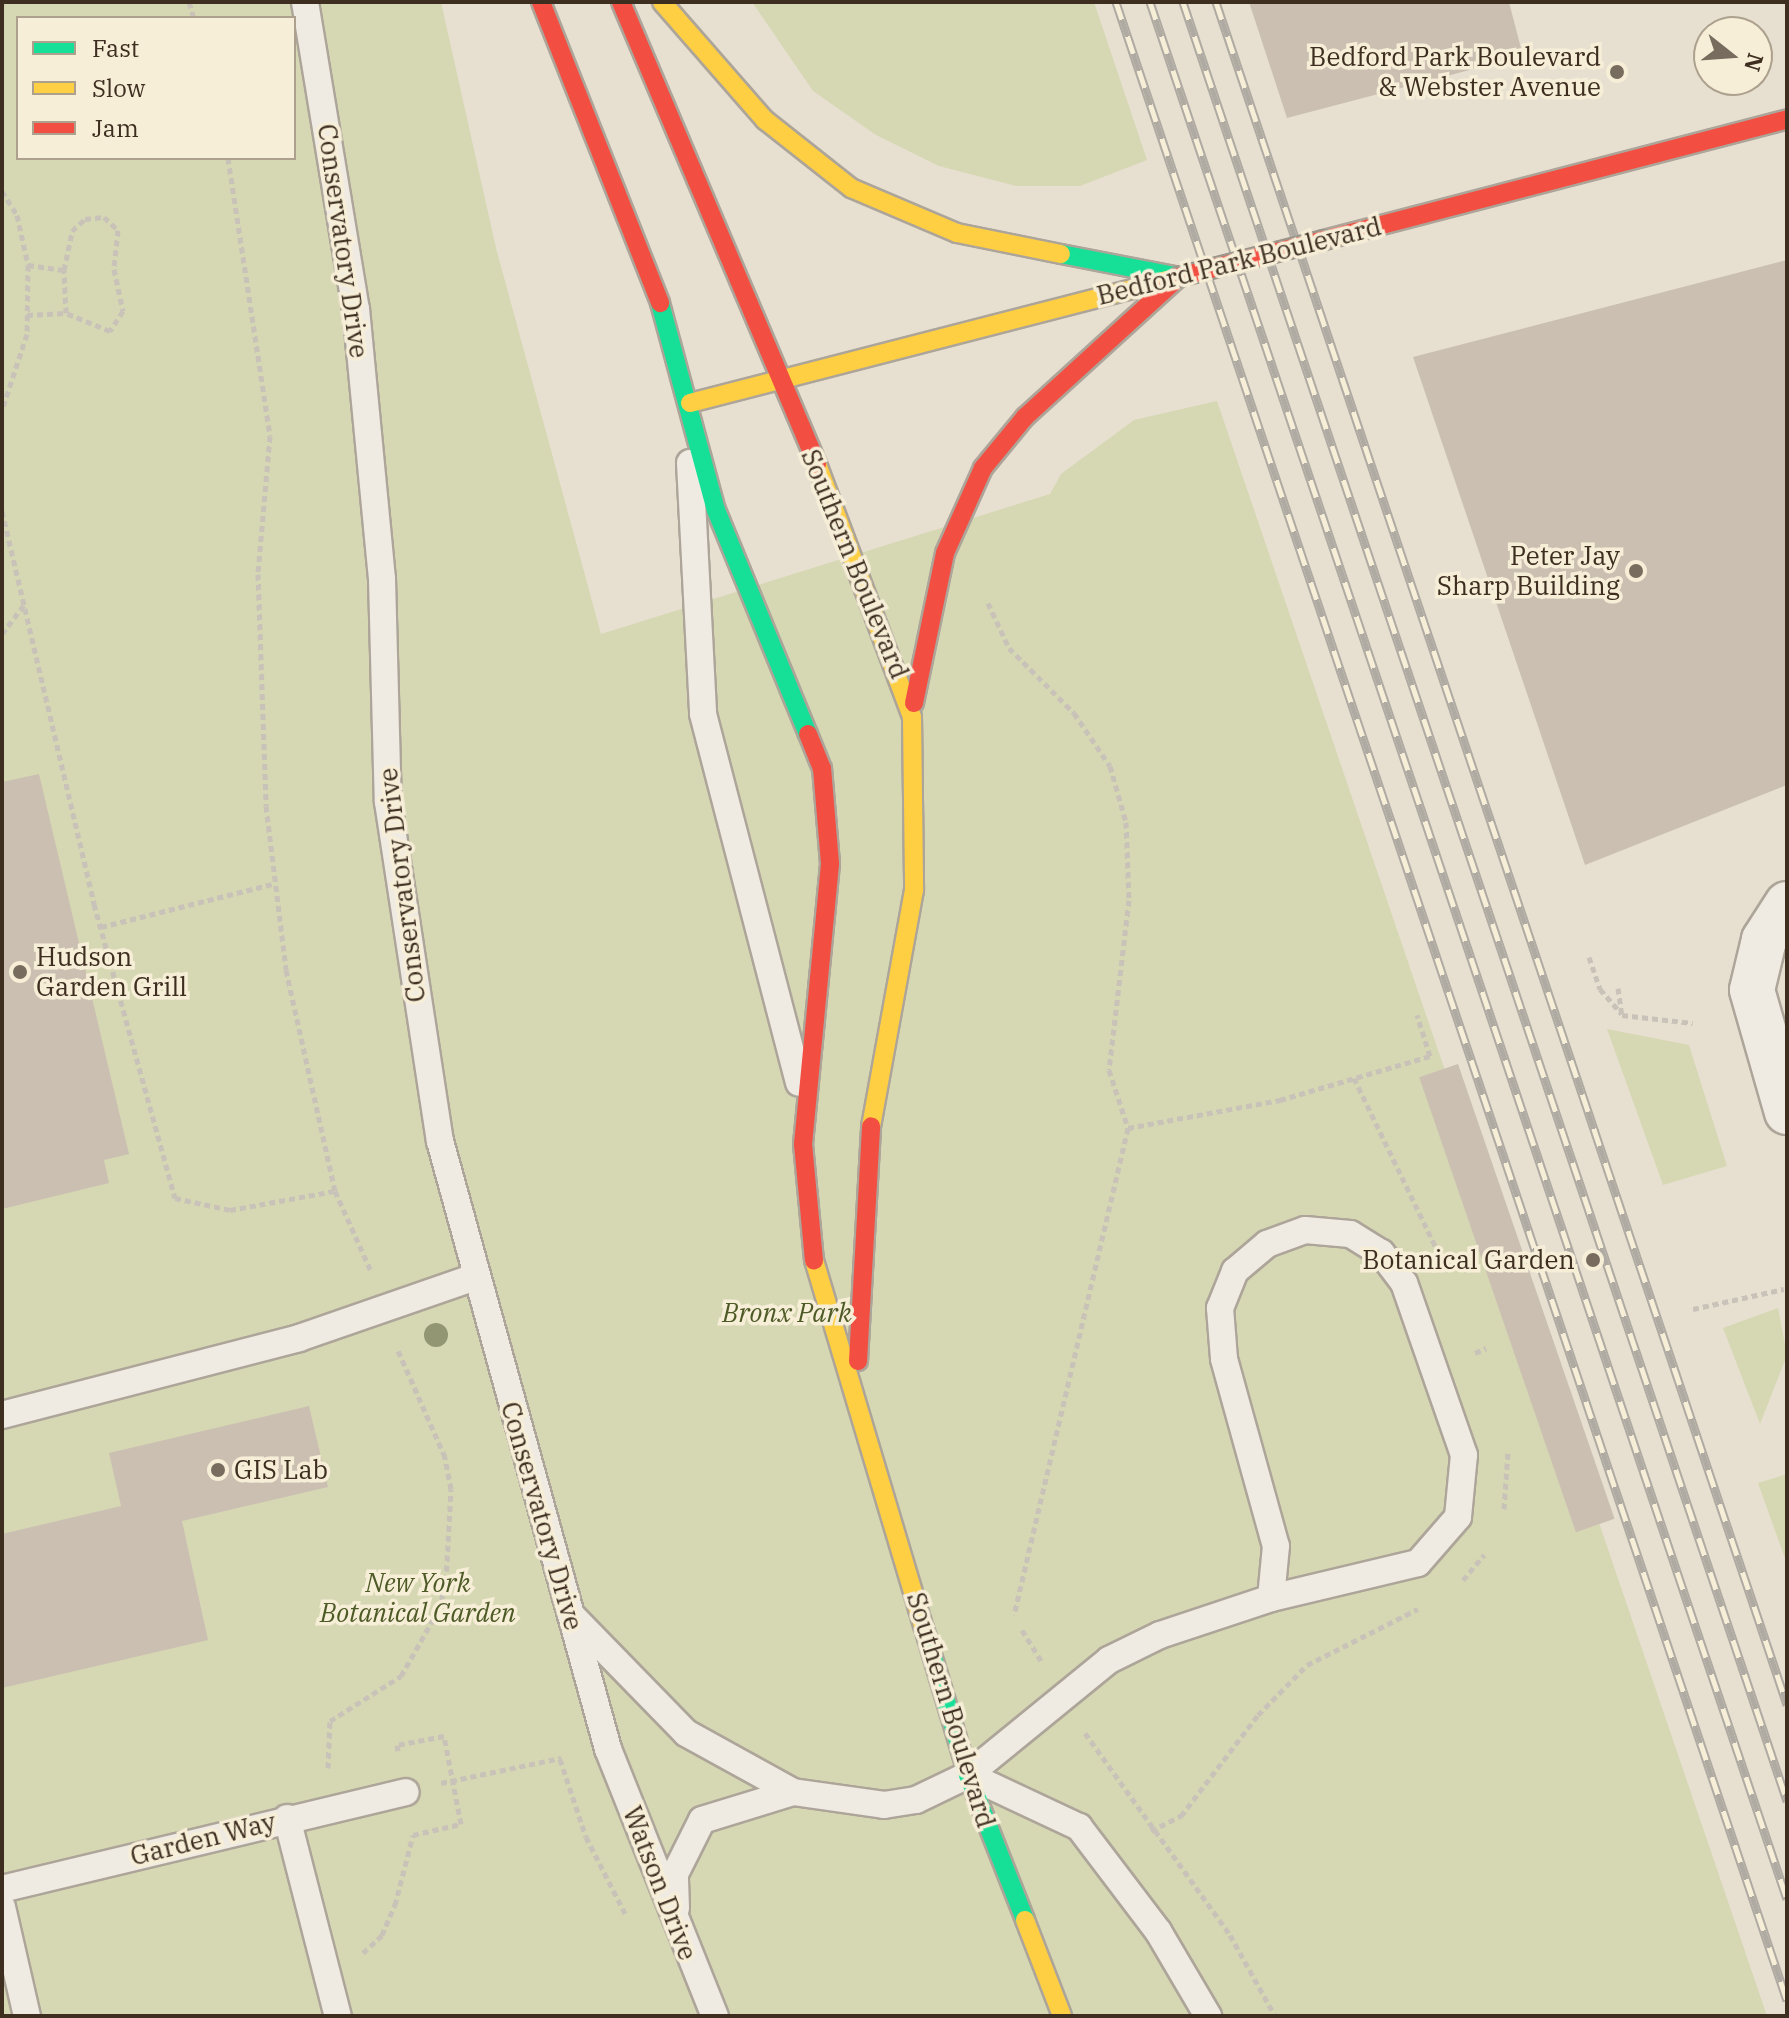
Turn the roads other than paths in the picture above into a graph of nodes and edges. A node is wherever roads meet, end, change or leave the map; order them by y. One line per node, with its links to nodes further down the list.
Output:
1 (305, 2): 13 (lane, Conservatory Drive)
2 (541, 2): 8 (main road, Southern Boulevard)
3 (621, 2): 7 (main road, Southern Boulevard)
4 (662, 2): 6 (main road)
5 (1787, 119): 6 (main road, Bedford Park Boulevard, bridge)
6 (1179, 277): 7 (main road, Bedford Park Boulevard); 9 (main road)
7 (775, 377): 8 (main road, Bedford Park Boulevard); 9 (main road, Southern Boulevard)
8 (690, 403): 11 (lane); 11 (main road, Southern Boulevard)
9 (912, 717): 14 (main road, Southern Boulevard)
10 (1787, 904): 12 (street)
11 (804, 1099): 14 (main road, Southern Boulevard)
12 (1787, 1112)
13 (475, 1277): 15 (lane); 17 (lane, Conservatory Drive)
14 (858, 1398): 19 (main road, Southern Boulevard)
15 (2, 1415)
16 (1271, 1598): 16 (lane); 19 (lane)
17 (569, 1613): 18 (lane, Conservatory Drive); 21 (lane)
18 (608, 1749): 25 (lane, Watson Drive)
19 (968, 1775): 21 (lane); 29 (main road, Southern Boulevard); 30 (lane)
20 (405, 1792): 22 (lane, Garden Way)
21 (793, 1792): 25 (lane)
22 (287, 1818): 23 (lane, Garden Way); 27 (lane)
23 (2, 1889)
24 (2, 1907): 26 (lane)
25 (678, 1935): 28 (lane, Watson Drive)
26 (27, 2016)
27 (338, 2016)
28 (715, 2016)
29 (1062, 2016)
30 (1208, 2016)

